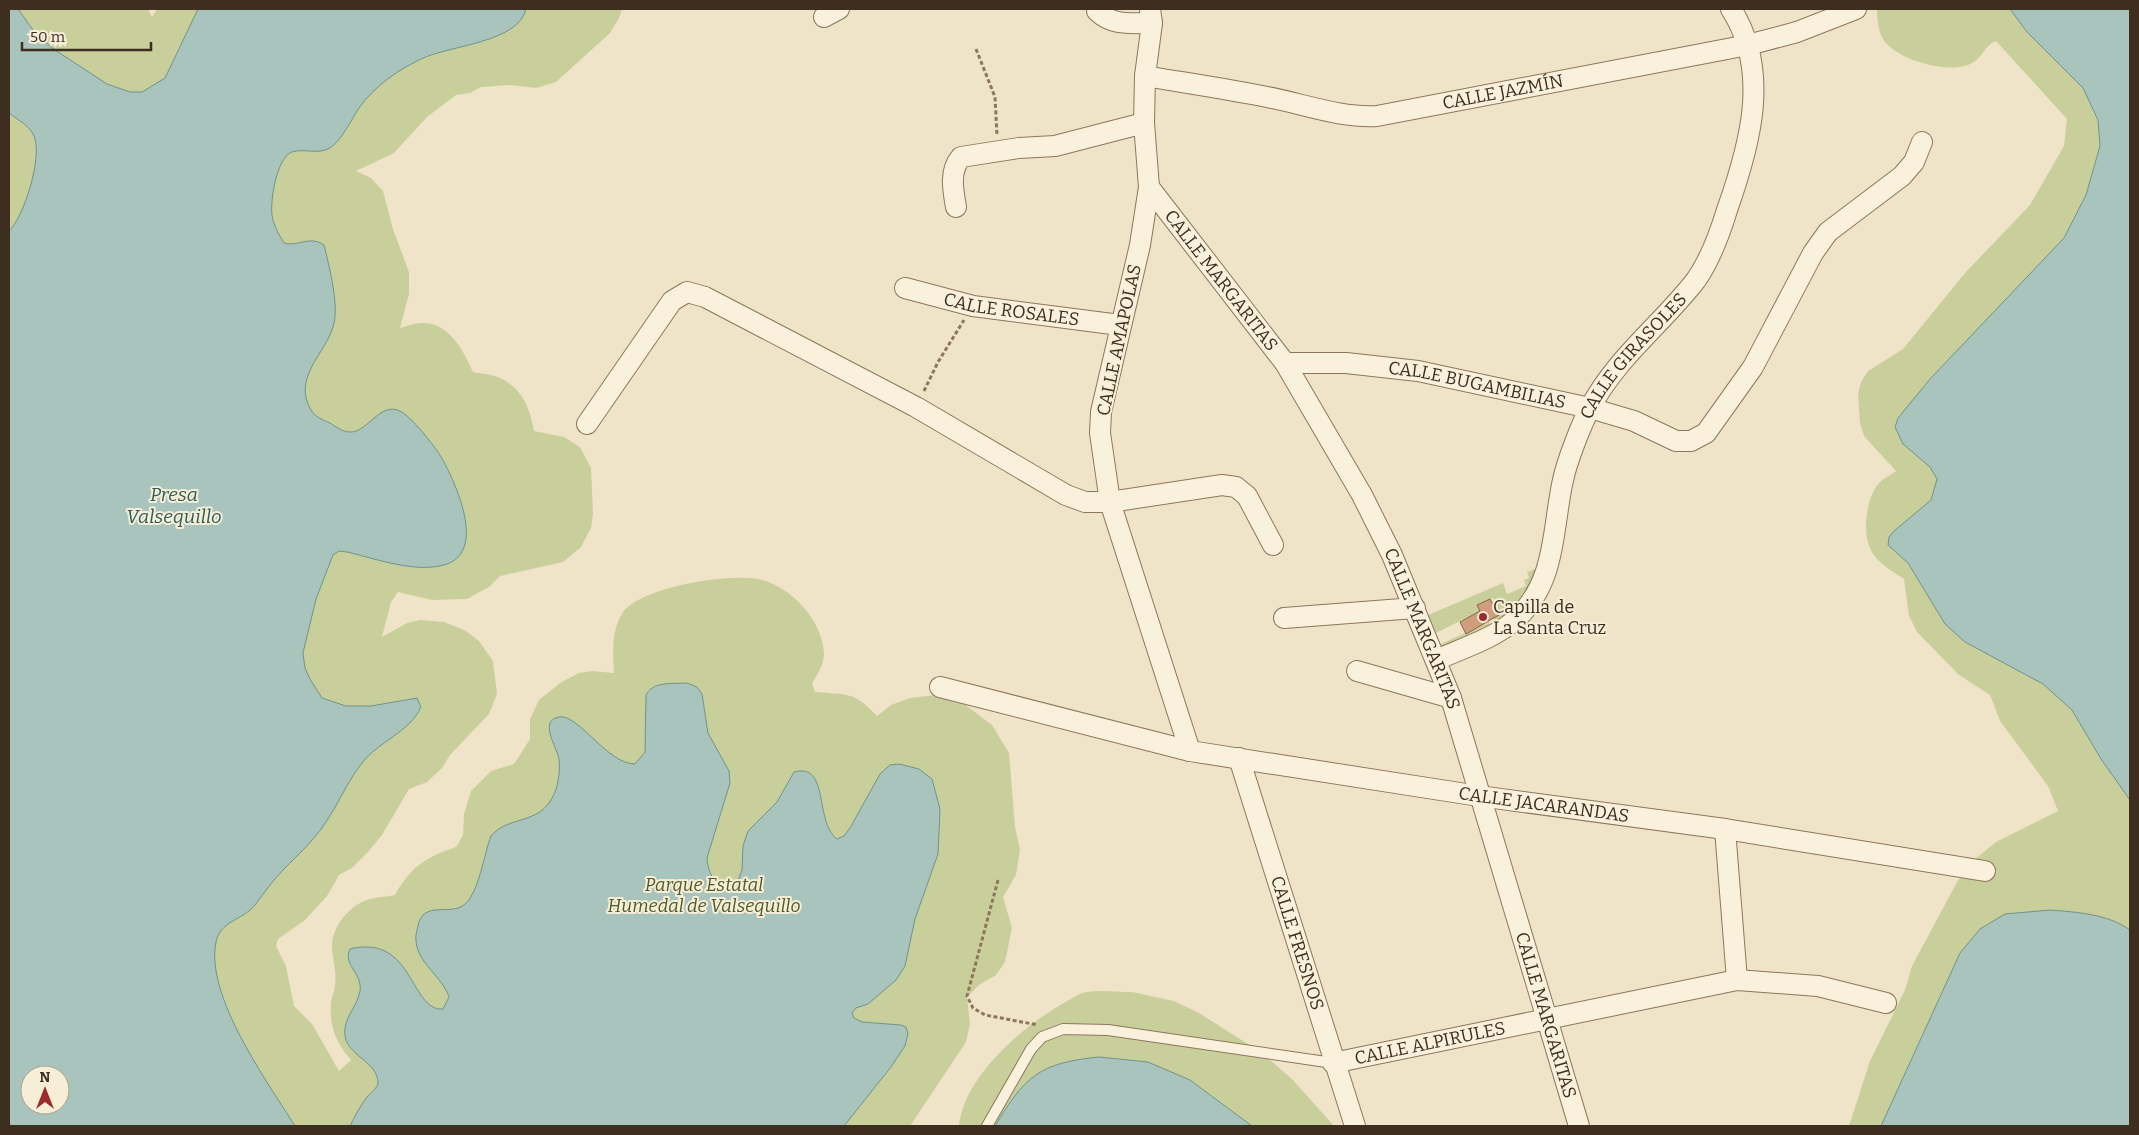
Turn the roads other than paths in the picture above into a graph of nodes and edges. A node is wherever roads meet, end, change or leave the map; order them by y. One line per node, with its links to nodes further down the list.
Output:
1 (1731, 9): 5 (street, CALLE GIRASOLES)
2 (1856, 9): 5 (street, CALLE JAZMÍN)
3 (1097, 11): 4 (street)
4 (1151, 16): 6 (street, CALLE AMAPOLAS)
5 (1748, 45): 6 (street, CALLE JAZMÍN); 14 (street, CALLE GIRASOLES)
6 (1145, 76): 7 (street, CALLE AMAPOLAS)
7 (1144, 122): 9 (street, CALLE AMAPOLAS); 10 (street)
8 (1922, 142): 14 (street, CALLE BUGAMBILIAS)
9 (1149, 187): 12 (street, CALLE AMAPOLAS); 13 (street, CALLE MARGARITAS)
10 (956, 207)
11 (905, 288): 12 (street, CALLE ROSALES)
12 (1120, 325): 16 (street, CALLE AMAPOLAS)
13 (1284, 363): 14 (street, CALLE BUGAMBILIAS); 18 (street, CALLE MARGARITAS)
14 (1590, 408): 20 (street, CALLE GIRASOLES)
15 (587, 424): 16 (street)
16 (1110, 502): 17 (street); 24 (street, CALLE AMAPOLAS)
17 (1273, 544)
18 (1415, 608): 19 (street); 20 (street, CALLE MARGARITAS)
19 (1284, 618)
20 (1436, 660): 23 (street, CALLE MARGARITAS)
21 (1358, 672): 23 (street)
22 (940, 687): 24 (street, CALLE JACARANDAS)
23 (1451, 698): 26 (street, CALLE MARGARITAS)
24 (1190, 751): 25 (street, CALLE JACARANDAS)
25 (1239, 758): 26 (street, CALLE JACARANDAS); 32 (street, CALLE FRESNOS)
26 (1479, 796): 27 (street, CALLE JACARANDAS); 31 (street, CALLE MARGARITAS)
27 (1725, 829): 28 (street, CALLE JACARANDAS); 29 (street)
28 (1986, 871)
29 (1737, 980): 30 (street, CALLE ALPIRULES); 31 (street, CALLE ALPIRULES)
30 (1886, 1003)
31 (1547, 1018): 32 (street, CALLE ALPIRULES); 35 (street, CALLE MARGARITAS)
32 (1333, 1063): 33 (lane, CALLE ALPIRULES); 34 (street, CALLE FRESNOS)
33 (987, 1126)
34 (1354, 1126)
35 (1579, 1126)

